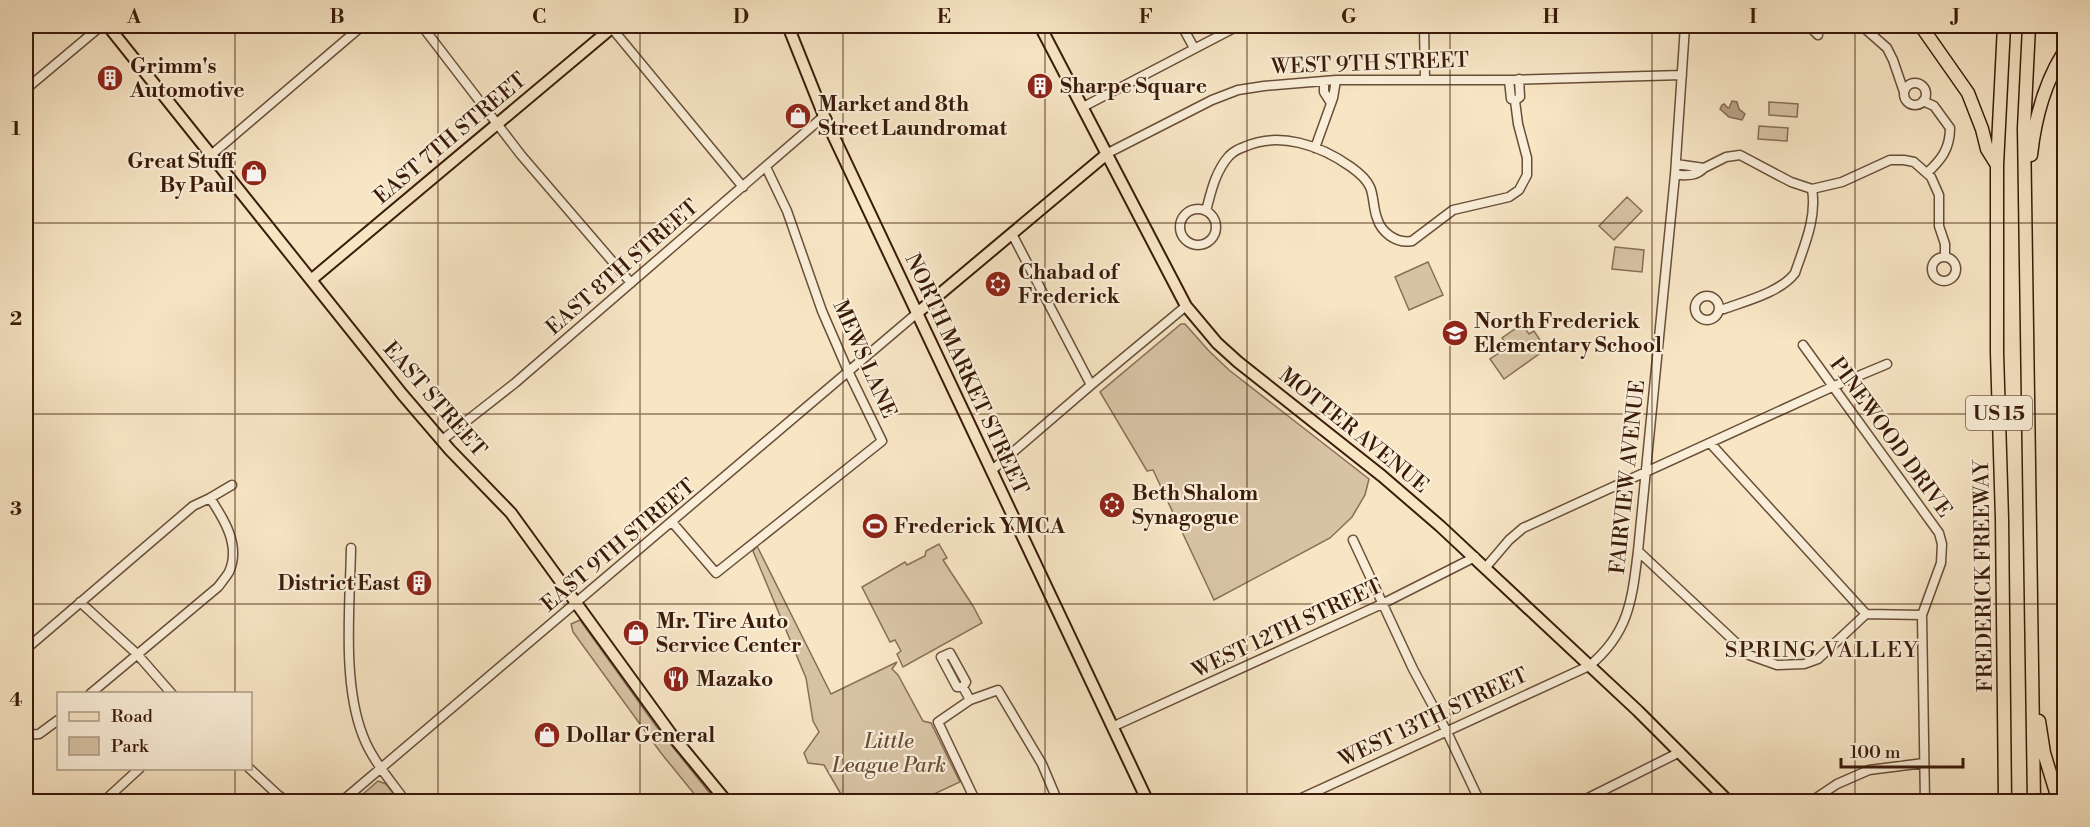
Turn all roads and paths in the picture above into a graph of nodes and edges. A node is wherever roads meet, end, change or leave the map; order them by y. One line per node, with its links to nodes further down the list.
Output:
1 (101, 26): 26 (street)
2 (108, 26): 36 (main road, EAST STREET)
3 (362, 26): 36 (street)
4 (422, 26): 33 (street)
5 (612, 26): 33 (main road, EAST 7TH STREET); 43 (street)
6 (788, 26): 32 (main road, NORTH MARKET STREET)
7 (1040, 26): 31 (main road, MOTTER AVENUE)
8 (1182, 26): 18 (street)
9 (1238, 26): 18 (street)
10 (1424, 26): 21 (street)
11 (1685, 26): 20 (street, FAIRVIEW AVENUE)
12 (1809, 26): 17 (street)
13 (1862, 26): 27 (street)
14 (1922, 26): 38 (highway)
15 (2004, 26): 38 (highway, FREDERICK FREEWAY / US 15)
16 (2029, 26): 46 (highway, US 15)
17 (1818, 34)
18 (1194, 48): 31 (street)
19 (2064, 52): 46 (highway)
20 (1682, 75): 22 (street, WEST 9TH STREET); 37 (street, FAIRVIEW AVENUE)
21 (1425, 79): 23 (street, WEST 9TH STREET); 24 (street, WEST 9TH STREET)
22 (1519, 79): 24 (street, WEST 9TH STREET); 28 (street)
23 (1336, 80): 25 (street, WEST 9TH STREET); 30 (street)
24 (1509, 80): 28 (street)
25 (1324, 81): 30 (street); 35 (street, WEST 9TH STREET)
26 (26, 89)
27 (1904, 92): 29 (street); 29 (street)
28 (1515, 101): 34 (street)
29 (1923, 101): 41 (street)
30 (1331, 103): 34 (street)
31 (1083, 107): 35 (main road, MOTTER AVENUE)
32 (824, 116): 39 (street, EAST 8TH STREET); 53 (main road, NORTH MARKET STREET)
33 (498, 123): 49 (main road, EAST 7TH STREET); 50 (street)
34 (1315, 148): 45 (street)
35 (1108, 153): 47 (main road, WEST 9TH STREET); 51 (main road, MOTTER AVENUE)
36 (212, 154): 49 (main road, EAST STREET)
37 (1676, 164): 40 (street); 42 (street, FAIRVIEW AVENUE)
38 (1997, 165): 107 (highway, FREDERICK FREEWAY / US 15)
39 (766, 167): 43 (street, EAST 8TH STREET); 56 (street, MEWS LANE)
40 (1704, 168): 42 (street); 44 (street)
41 (1927, 173): 44 (street); 48 (street)
42 (1675, 175): 62 (street, FAIRVIEW AVENUE)
43 (743, 187): 50 (street, EAST 8TH STREET)
44 (1812, 189): 52 (street)
45 (1206, 211): 45 (street)
46 (2024, 212): 79 (highway, US 15)
47 (1012, 234): 53 (main road, WEST 9TH STREET); 57 (street)
48 (1945, 257)
49 (311, 280): 59 (main road, EAST STREET)
50 (631, 283): 59 (street, EAST 8TH STREET)
51 (1186, 306): 57 (street); 69 (main road, MOTTER AVENUE)
52 (1719, 309)
53 (916, 314): 56 (street, EAST 9TH STREET); 61 (main road, NORTH MARKET STREET)
54 (1803, 345): 58 (street, PINEWOOD DRIVE)
55 (1887, 364): 58 (street)
56 (848, 371): 65 (street, EAST 9TH STREET); 65 (street, MEWS LANE)
57 (1090, 385): 61 (street)
58 (1832, 387): 60 (street); 75 (street, PINEWOOD DRIVE)
59 (441, 441): 72 (main road, EAST STREET)
60 (1711, 444): 62 (street); 74 (street)
61 (991, 471): 85 (main road, NORTH MARKET STREET)
62 (1645, 472): 68 (street, FAIRVIEW AVENUE); 70 (street)
63 (232, 485): 64 (street)
64 (210, 498): 71 (street); 77 (street)
65 (672, 522): 72 (street, EAST 9TH STREET)
66 (1353, 540): 73 (street)
67 (351, 548): 90 (street)
68 (1638, 551): 74 (street); 78 (street, FAIRVIEW AVENUE)
69 (1475, 557): 70 (main road, MOTTER AVENUE); 73 (street, WEST 12TH STREET)
70 (1486, 567): 78 (main road, MOTTER AVENUE)
71 (80, 602): 76 (street); 77 (street)
72 (577, 603): 90 (street, EAST 9TH STREET); 97 (main road, EAST STREET)
73 (1382, 604): 85 (street, WEST 12TH STREET); 86 (street)
74 (1866, 614): 75 (street)
75 (1922, 615): 89 (street, PINEWOOD DRIVE)
76 (26, 649)
77 (137, 654): 81 (street); 82 (street)
78 (1589, 666): 86 (street, WEST 13TH STREET); 88 (main road, MOTTER AVENUE)
79 (2033, 684): 108 (highway, US 15); 109 (highway)
80 (963, 687): 83 (street)
81 (91, 692)
82 (171, 692)
83 (970, 700): 98 (street); 99 (street)
84 (57, 721): 87 (street)
85 (1112, 727): 100 (main road, NORTH MARKET STREET)
86 (1447, 732): 101 (street, WEST 13TH STREET); 102 (street)
87 (26, 735)
88 (1680, 752): 103 (street); 104 (main road, MOTTER AVENUE)
89 (1924, 763): 105 (street); 106 (street, PINEWOOD DRIVE)
90 (380, 768): 95 (street, EAST 9TH STREET); 96 (street)
91 (138, 770): 93 (street)
92 (251, 770): 94 (street)
93 (102, 801)
94 (288, 801)
95 (341, 801)
96 (406, 801)
97 (727, 801)
98 (976, 801)
99 (1058, 801)
100 (1148, 801)
101 (1293, 801)
102 (1480, 801)
103 (1580, 801)
104 (1729, 801)
105 (1810, 801)
106 (1925, 801)
107 (2005, 801)
108 (2034, 801)
109 (2059, 801)

